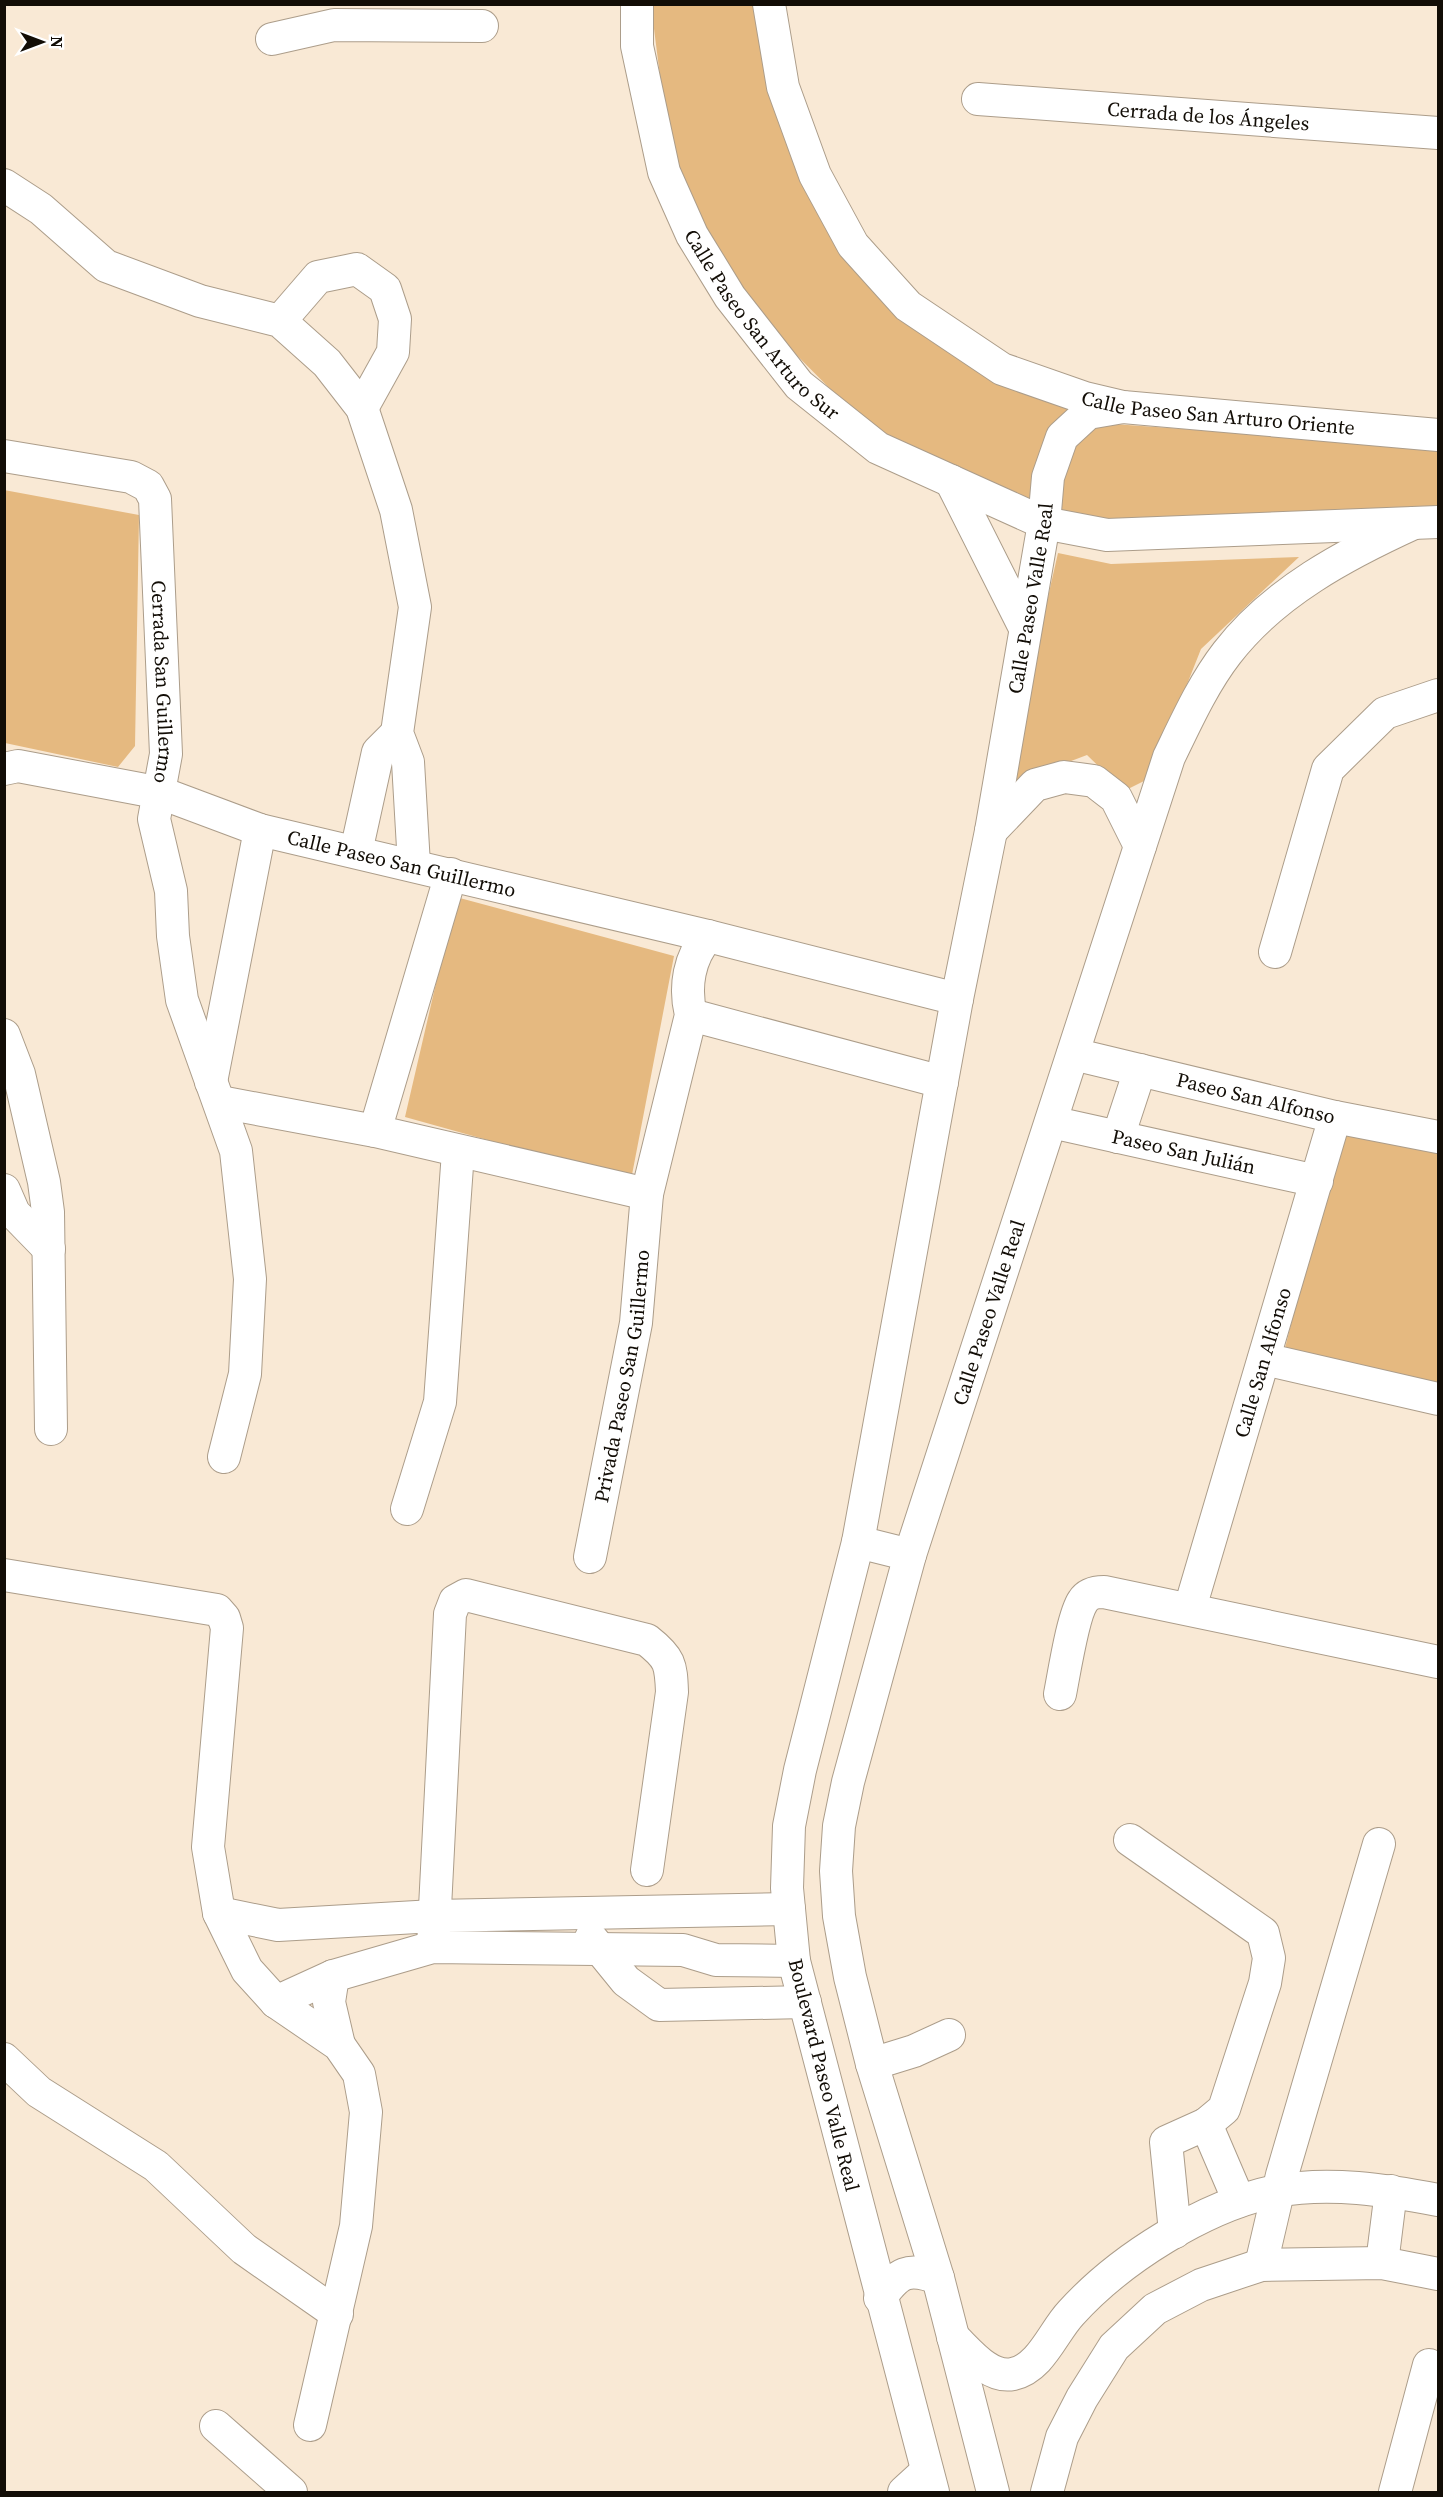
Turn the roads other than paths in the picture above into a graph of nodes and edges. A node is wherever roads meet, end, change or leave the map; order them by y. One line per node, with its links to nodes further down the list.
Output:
1 (637, 4): 14 (street, Calle Paseo San Arturo Sur)
2 (769, 4): 10 (street, Calle Paseo San Arturo Oriente)
3 (332, 15): 4 (street); 5 (street)
4 (483, 26)
5 (272, 39)
6 (978, 99): 7 (street, Cerrada de los Ángeles)
7 (1438, 133)
8 (4, 185): 9 (street)
9 (280, 321): 11 (street); 11 (street)
10 (1123, 407): 12 (street, Calle Paseo San Arturo Oriente); 16 (street, Calle Paseo Valle Real)
11 (362, 408): 19 (street)
12 (1438, 435)
13 (4, 456): 21 (street, Cerrada San Guillermo)
14 (951, 481): 16 (street, Calle Paseo San Arturo Sur); 17 (street)
15 (1426, 522): 16 (street); 24 (street, Calle Paseo Valle Real)
16 (1044, 523): 17 (street, Calle Paseo Valle Real)
17 (1025, 628): 23 (street, Calle Paseo Valle Real)
18 (1438, 695): 29 (street)
19 (397, 733): 25 (street); 26 (street)
20 (9, 766): 21 (street, Cerrada San Guillermo)
21 (161, 793): 22 (street, Calle Paseo San Guillermo); 36 (street)
22 (260, 830): 25 (street, Calle Paseo San Guillermo); 36 (street)
23 (991, 831): 24 (street); 30 (street, Calle Paseo Valle Real)
24 (1140, 846): 33 (street, Calle Paseo Valle Real)
25 (356, 852): 26 (street, Calle Paseo San Guillermo)
26 (414, 865): 27 (street, Calle Paseo San Guillermo)
27 (451, 874): 28 (street, Calle Paseo San Guillermo); 40 (street)
28 (708, 936): 30 (street, Calle Paseo San Guillermo); 31 (street)
29 (1275, 952)
30 (957, 999): 35 (street, Calle Paseo Valle Real)
31 (691, 1015): 35 (street); 47 (street)
32 (4, 1035): 48 (street)
33 (1073, 1054): 34 (street, Paseo San Alfonso); 39 (street, Calle Paseo Valle Real)
34 (1140, 1070): 38 (street, Paseo San Alfonso); 41 (street)
35 (942, 1082): 54 (street, Calle Paseo Valle Real)
36 (216, 1092): 37 (street); 43 (street)
37 (282, 1113): 40 (street); 43 (street)
38 (1335, 1117): 42 (street, Paseo San Alfonso); 45 (street, Calle San Alfonso)
39 (1051, 1122): 41 (street, Paseo San Julián); 55 (street, Calle Paseo Valle Real)
40 (375, 1131): 44 (street)
41 (1118, 1137): 45 (street, Paseo San Julián)
42 (1438, 1137)
43 (236, 1151): 52 (street)
44 (458, 1152): 47 (street); 53 (street)
45 (1317, 1181): 49 (street, Calle San Alfonso)
46 (4, 1190): 48 (street)
47 (647, 1194): 56 (street, Privada Paseo San Guillermo)
48 (50, 1249): 51 (street)
49 (1264, 1359): 50 (street); 58 (street, Calle San Alfonso)
50 (1438, 1399)
51 (51, 1429)
52 (224, 1457)
53 (407, 1509)
54 (858, 1542): 55 (street); 60 (street, Calle Paseo Valle Real)
55 (910, 1555): 61 (street, Calle Paseo Valle Real)
56 (590, 1557)
57 (4, 1575): 69 (street)
58 (1190, 1608): 59 (street); 62 (street)
59 (1438, 1662)
60 (827, 1665): 61 (street); 63 (street, Boulevard Paseo Valle Real)
61 (877, 1677): 64 (street, Calle Paseo Valle Real)
62 (1060, 1694)
63 (800, 1770): 64 (street); 68 (street, Boulevard Paseo Valle Real)
64 (848, 1782): 83 (street)
65 (1130, 1839): 84 (street)
66 (1379, 1844): 85 (street)
67 (647, 1870): 71 (street)
68 (789, 1909): 70 (street); 75 (street, Boulevard Paseo Valle Real)
69 (219, 1913): 72 (street); 76 (street)
70 (575, 1913): 71 (street); 74 (street)
71 (434, 1916): 72 (street); 73 (street)
72 (278, 1925): 76 (street)
73 (433, 1947): 74 (street); 77 (street)
74 (598, 1950): 75 (street); 79 (street)
75 (794, 1961): 79 (street, Boulevard Paseo Valle Real)
76 (247, 1970): 78 (street)
77 (333, 1976): 78 (street); 81 (street)
78 (276, 2002): 81 (street)
79 (805, 2002): 94 (street, Boulevard Paseo Valle Real)
80 (949, 2035): 83 (street)
81 (339, 2046): 95 (street)
82 (4, 2059): 95 (street)
83 (872, 2064): 93 (street)
84 (1206, 2124): 88 (street); 89 (street)
85 (1277, 2191): 86 (street); 88 (street); 91 (street)
86 (1391, 2191): 87 (street); 90 (street)
87 (1438, 2200)
88 (1239, 2201): 89 (street)
89 (1175, 2232): 96 (street)
90 (1382, 2263): 91 (street); 92 (street)
91 (1261, 2265): 104 (street)
92 (1438, 2274)
93 (938, 2278): 94 (street); 96 (street)
94 (880, 2298): 100 (street, Boulevard Paseo Valle Real)
95 (337, 2314): 98 (street)
96 (953, 2337): 103 (street)
97 (1430, 2365): 105 (street)
98 (310, 2425)
99 (216, 2426): 101 (street)
100 (930, 2482): 102 (street)
101 (291, 2493)
102 (904, 2493)
103 (993, 2493)
104 (1047, 2493)
105 (1395, 2493)

